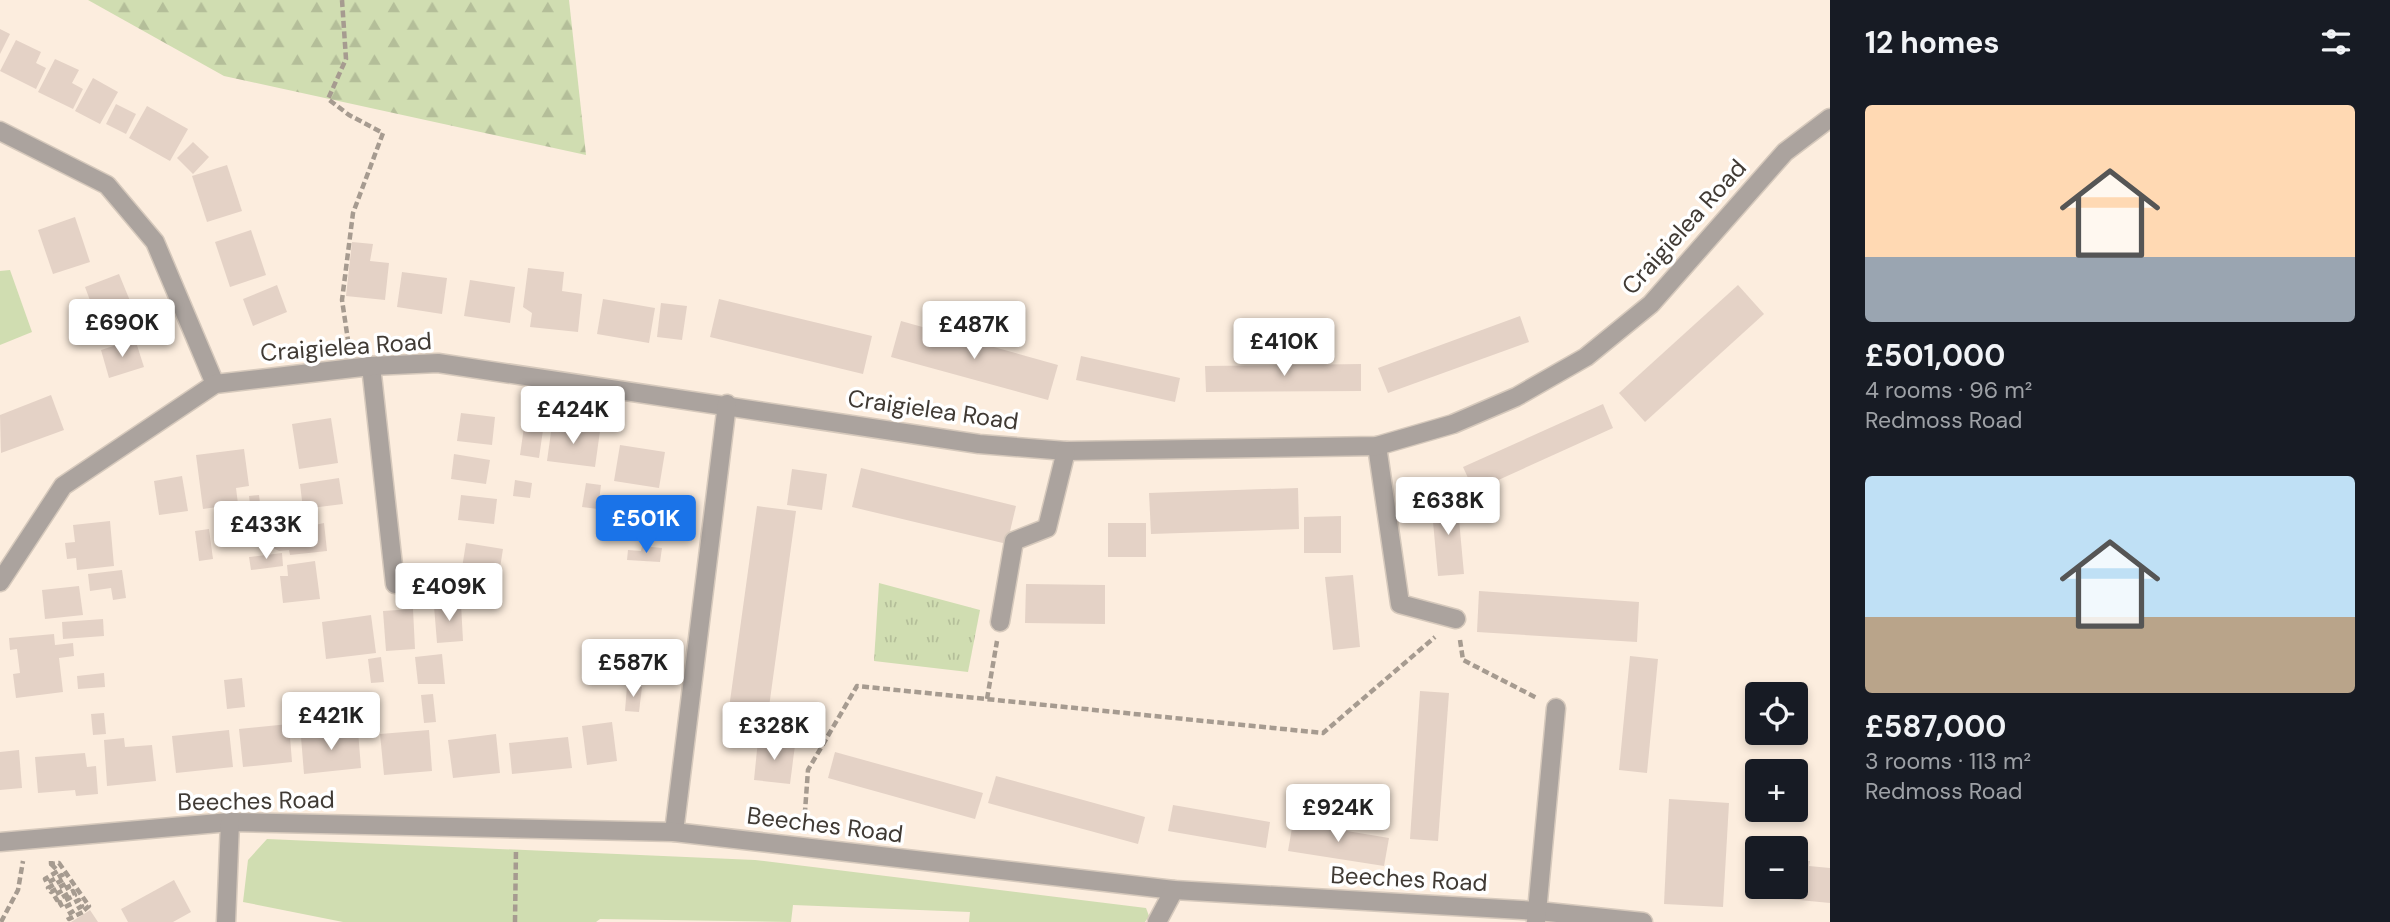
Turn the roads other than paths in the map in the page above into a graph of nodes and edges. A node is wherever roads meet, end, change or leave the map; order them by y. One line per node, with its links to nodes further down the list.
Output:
1 (1830, 118): 6 (street, Craigielea Road)
2 (0, 131): 4 (street)
3 (371, 366): 4 (street, Craigielea Road); 5 (street, Craigielea Road); 9 (street)
4 (215, 383): 8 (street, Craigielea Road)
5 (727, 404): 7 (street, Craigielea Road); 14 (street)
6 (1377, 446): 7 (street, Craigielea Road); 10 (street)
7 (1066, 451): 11 (street)
8 (0, 582)
9 (395, 584)
10 (1456, 619)
11 (1000, 622)
12 (1556, 708): 17 (street)
13 (230, 822): 14 (street, Beeches Road); 15 (street, Beeches Road); 18 (street)
14 (674, 832): 16 (street, Beeches Road)
15 (0, 842)
16 (1174, 890): 17 (street, Beeches Road); 19 (street)
17 (1537, 917): 20 (street, Beeches Road)
18 (226, 922)
19 (1157, 922)
20 (1643, 922)

